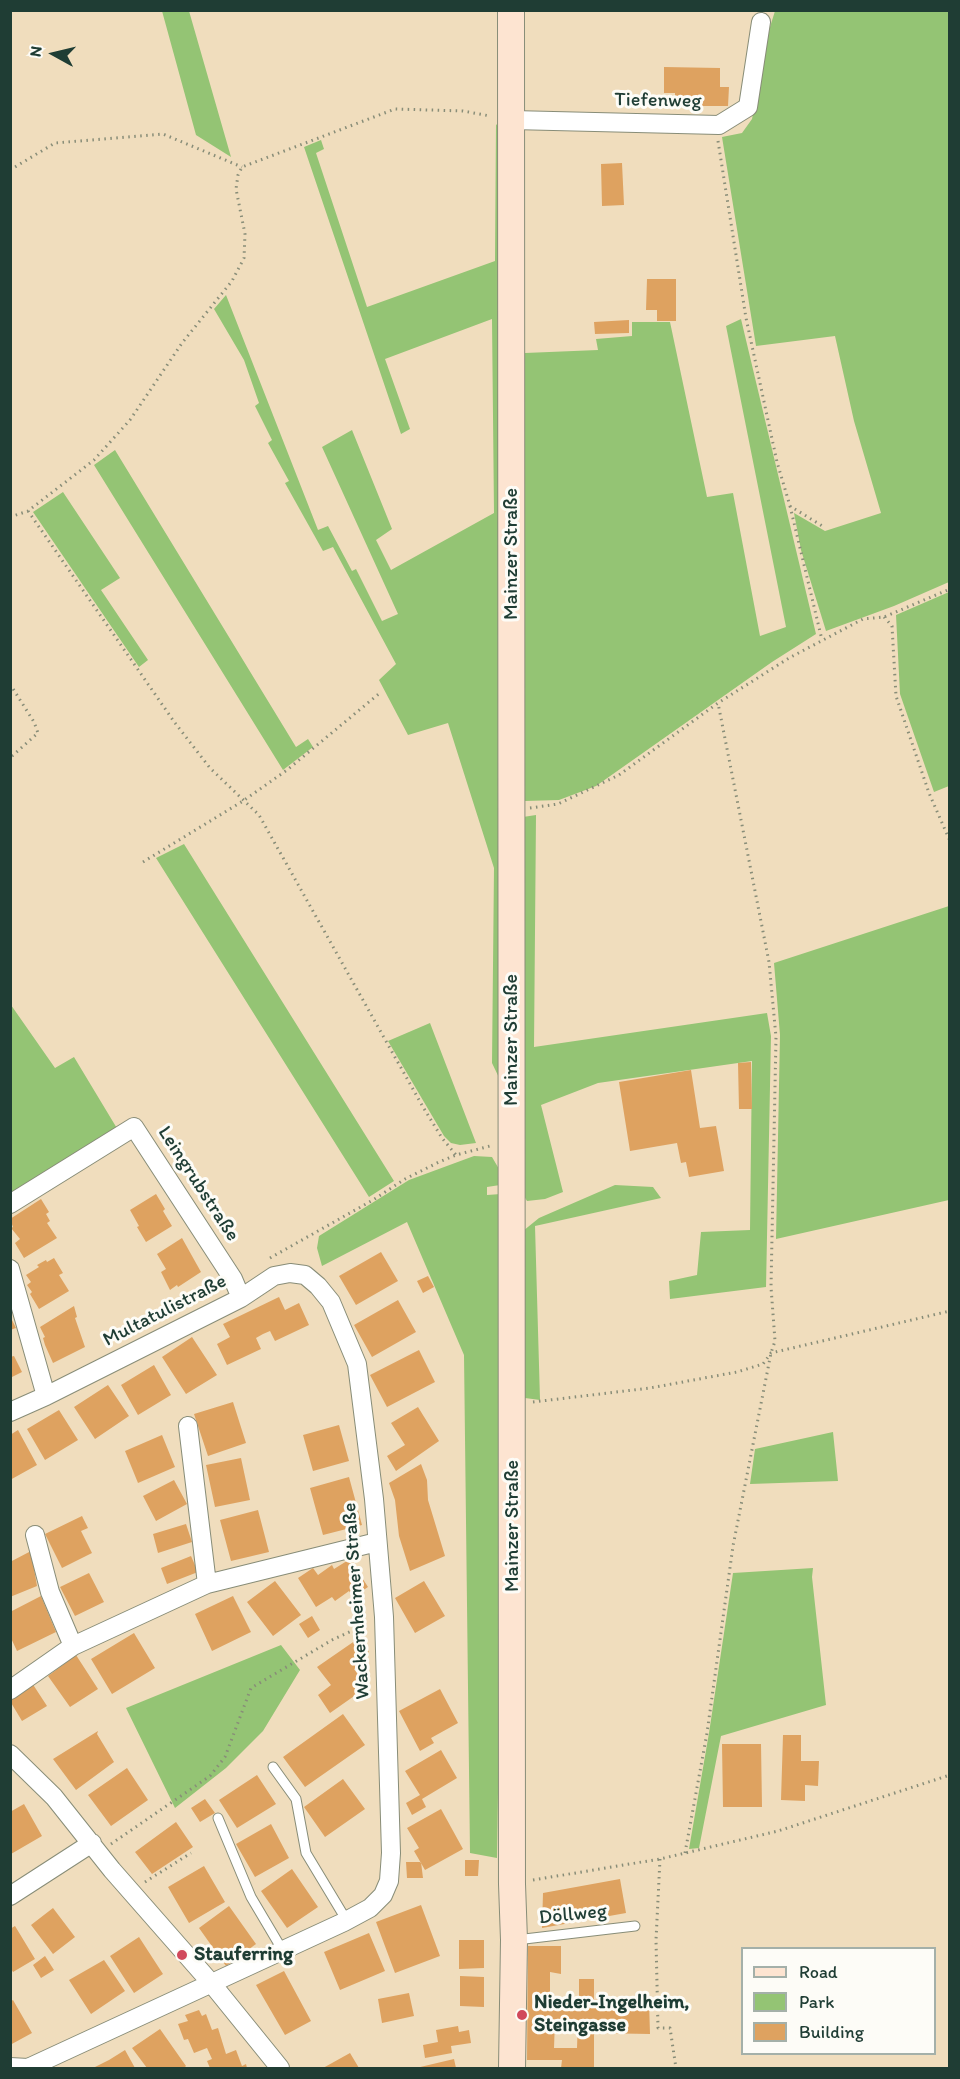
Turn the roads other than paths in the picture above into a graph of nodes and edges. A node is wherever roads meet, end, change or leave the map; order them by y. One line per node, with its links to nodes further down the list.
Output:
1 (512, 10): 3 (main road, Mainzer Straße)
2 (761, 22): 3 (street, Tiefenweg)
3 (512, 120): 23 (main road, Mainzer Straße)
4 (10, 1204): 7 (street, Leingrubstraße)
5 (10, 1269): 8 (street)
6 (305, 1275): 7 (street, Multatulistraße); 12 (street, Wackernheimer Straße)
7 (241, 1298): 8 (street, Multatulistraße)
8 (46, 1396): 9 (street, Multatulistraße)
9 (10, 1412)
10 (188, 1426): 13 (street)
11 (35, 1536): 14 (street)
12 (377, 1542): 13 (street); 21 (street, Wackernheimer Straße)
13 (207, 1584): 14 (street)
14 (73, 1646): 15 (street)
15 (10, 1690)
16 (10, 1754): 19 (street)
17 (273, 1767): 21 (lane)
18 (218, 1818): 24 (lane)
19 (92, 1843): 20 (street); 25 (street)
20 (10, 1896)
21 (346, 1921): 24 (street, Wackernheimer Straße)
22 (635, 1926): 23 (lane, Döllweg)
23 (514, 1940): 28 (main road, Mainzer Straße)
24 (283, 1951): 25 (street, Wackernheimer Straße)
25 (212, 1984): 26 (street, Wackernheimer Straße); 27 (street)
26 (10, 2067)
27 (280, 2068)
28 (512, 2068)

